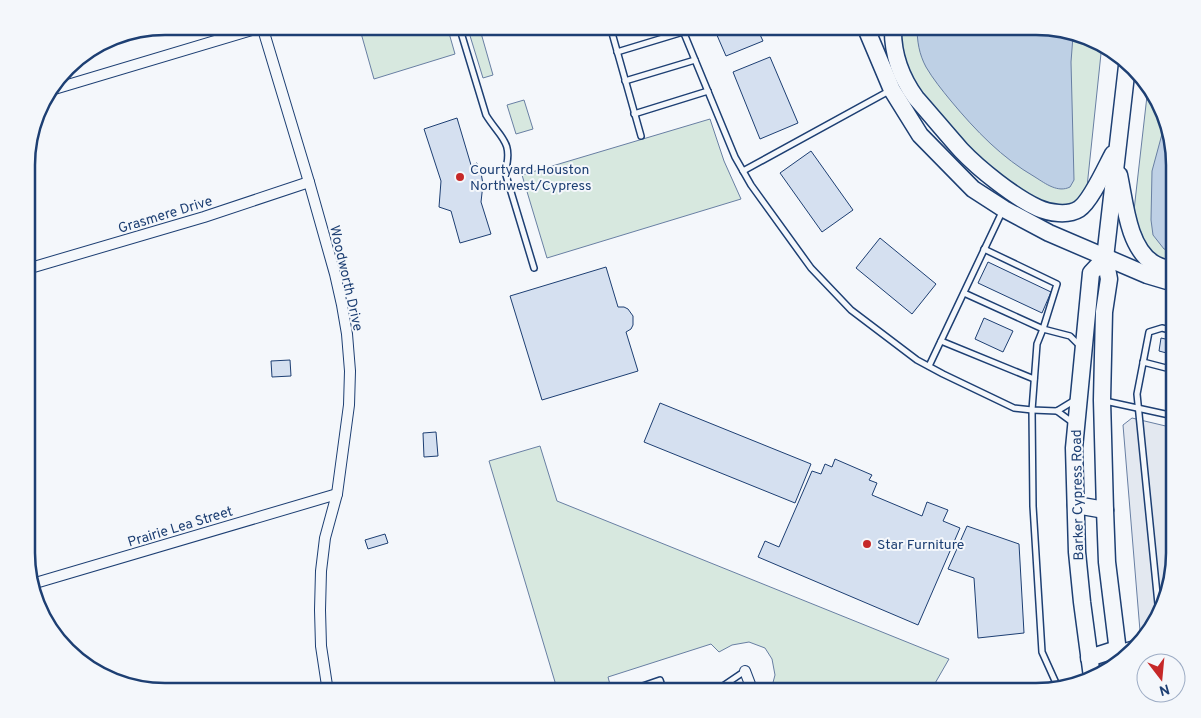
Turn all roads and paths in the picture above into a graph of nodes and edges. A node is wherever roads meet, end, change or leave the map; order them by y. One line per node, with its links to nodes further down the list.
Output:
1 (235, 35): 13 (street)
2 (264, 35): 21 (street, Woodworth Drive)
3 (462, 35): 26 (lane)
4 (613, 35): 9 (lane)
5 (665, 35): 9 (lane)
6 (685, 35): 10 (lane)
7 (869, 35): 14 (main road)
8 (894, 35): 18 (main road)
9 (617, 52): 12 (lane)
10 (695, 60): 12 (lane); 15 (lane)
11 (1126, 72): 18 (main road, Barker Cypress Road)
12 (625, 81): 16 (lane)
13 (61, 87)
14 (892, 90): 20 (lane); 22 (main road)
15 (708, 91): 16 (lane); 20 (lane)
16 (634, 114): 17 (lane)
17 (641, 136)
18 (1118, 145): 19 (main road, Barker Cypress Road)
19 (1116, 162): 24 (main road, Barker Cypress Road); 27 (main road)
20 (743, 171): 37 (lane)
21 (309, 182): 25 (street, Grasmere Drive); 47 (street, Woodworth Drive)
22 (1004, 209): 23 (lane); 24 (main road)
23 (984, 249): 29 (lane); 31 (lane)
24 (1105, 258): 28 (main road); 30 (main road, Barker Cypress Road); 41 (main road, Barker Cypress Road)
25 (35, 267)
26 (534, 268)
27 (1166, 268)
28 (1166, 281)
29 (964, 293): 31 (lane); 34 (lane)
30 (1081, 328): 33 (lane); 35 (main road, Barker Cypress Road)
31 (1043, 329): 33 (lane); 39 (lane)
32 (1166, 329): 36 (lane)
33 (1070, 336): 35 (lane)
34 (941, 341): 37 (lane); 39 (lane)
35 (1084, 350): 40 (main road, Barker Cypress Road)
36 (1143, 362): 38 (lane); 42 (lane)
37 (929, 366): 43 (lane)
38 (1166, 368)
39 (1034, 379): 43 (lane)
40 (1078, 398): 44 (lane); 46 (main road, Barker Cypress Road)
41 (1102, 400): 42 (lane); 49 (main road, Barker Cypress Road)
42 (1139, 408): 45 (lane); 51 (lane)
43 (1032, 410): 44 (lane); 56 (lane)
44 (1056, 411): 46 (lane)
45 (1166, 414)
46 (1076, 425): 48 (main road, Barker Cypress Road)
47 (336, 494): 50 (street, Prairie Lea Street); 57 (street, Woodworth Drive)
48 (1076, 505): 49 (main road); 53 (main road, Barker Cypress Road)
49 (1105, 510): 52 (main road, Barker Cypress Road)
50 (38, 582)
51 (1158, 599)
52 (1118, 654): 53 (main road)
53 (1089, 658): 55 (main road, Barker Cypress Road)
54 (745, 671): 58 (lane); 59 (street)
55 (1091, 671)
56 (1056, 682)
57 (327, 683)
58 (727, 683)
59 (750, 683)

